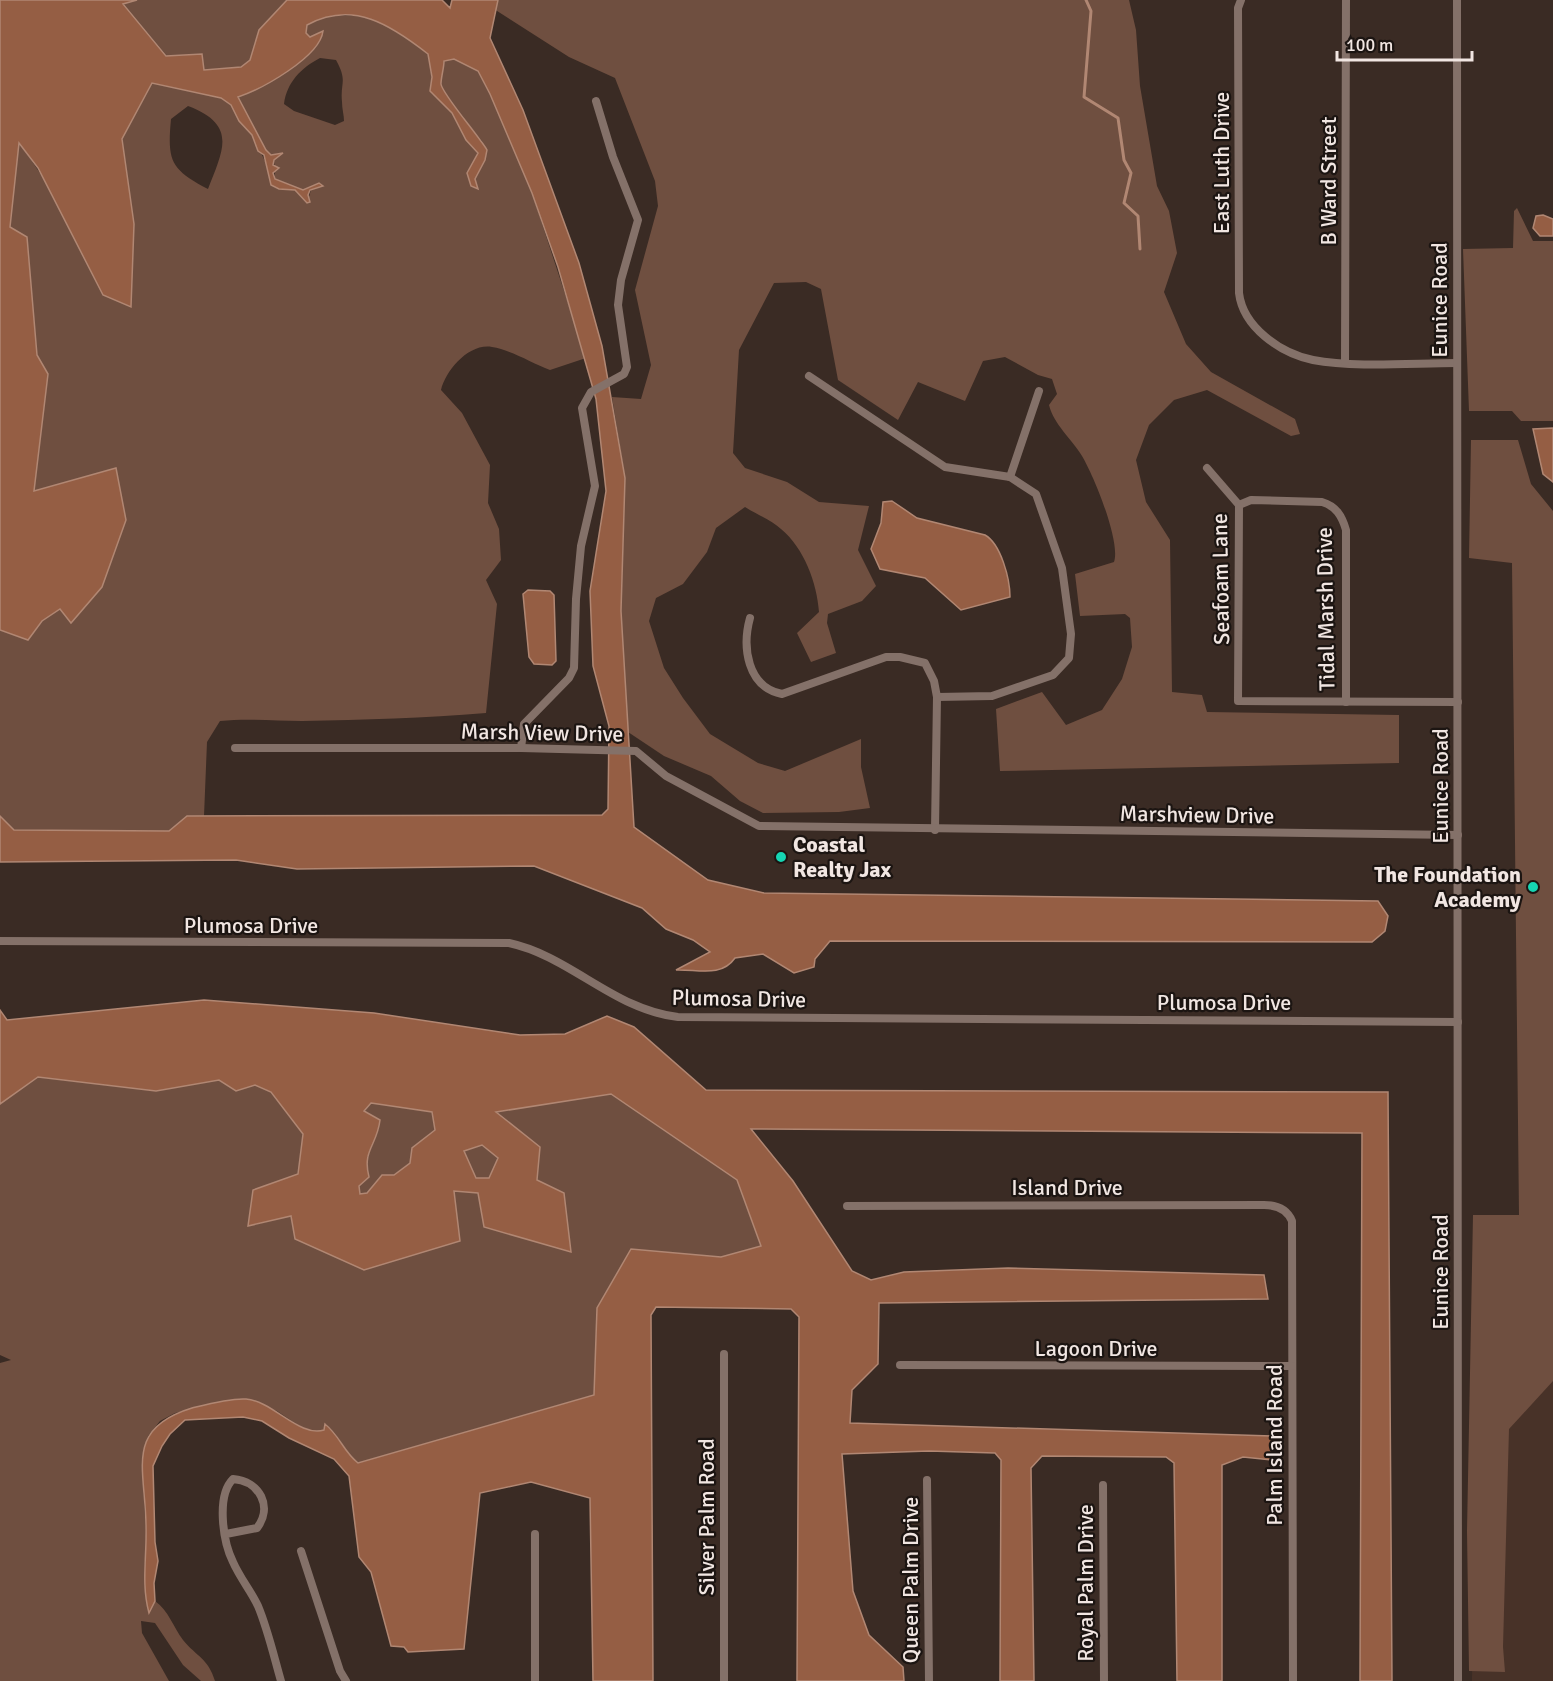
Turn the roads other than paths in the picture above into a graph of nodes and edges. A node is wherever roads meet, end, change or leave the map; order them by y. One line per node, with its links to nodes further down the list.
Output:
1 (1241, 0): 5 (street, East Luth Drive)
2 (1346, 0): 5 (street, B Ward Street)
3 (1457, 0): 6 (street, Eunice Road)
4 (597, 101): 17 (street)
5 (1345, 362): 6 (street)
6 (1457, 363): 15 (street, Eunice Road)
7 (809, 376): 10 (street)
8 (1039, 391): 10 (street)
9 (1208, 468): 11 (street, Seafoam Lane)
10 (1010, 477): 13 (street)
11 (1239, 505): 14 (street, Tidal Marsh Drive); 14 (street, Seafoam Lane)
12 (750, 618): 13 (street)
13 (937, 697): 18 (street)
14 (1346, 702): 15 (street)
15 (1458, 702): 19 (street, Eunice Road)
16 (235, 748): 17 (street, Marsh View Drive)
17 (521, 748): 18 (street, Marsh View Drive)
18 (935, 830): 19 (street, Marshview Drive)
19 (1458, 835): 21 (street, Eunice Road)
20 (0, 942): 21 (street, Plumosa Drive)
21 (1458, 1022): 39 (street, Eunice Road)
22 (847, 1206): 23 (street, Island Drive)
23 (1286, 1211): 26 (street, Palm Island Road)
24 (724, 1354): 35 (street, Silver Palm Road)
25 (900, 1365): 26 (street, Lagoon Drive)
26 (1292, 1366): 38 (street, Palm Island Road)
27 (927, 1480): 36 (street, Queen Palm Drive)
28 (1103, 1485): 37 (street, Royal Palm Drive)
29 (226, 1534): 29 (street); 32 (street)
30 (535, 1534): 34 (street)
31 (302, 1551): 33 (street)
32 (281, 1681)
33 (345, 1681)
34 (535, 1681)
35 (724, 1681)
36 (929, 1681)
37 (1104, 1681)
38 (1293, 1681)
39 (1458, 1681)

